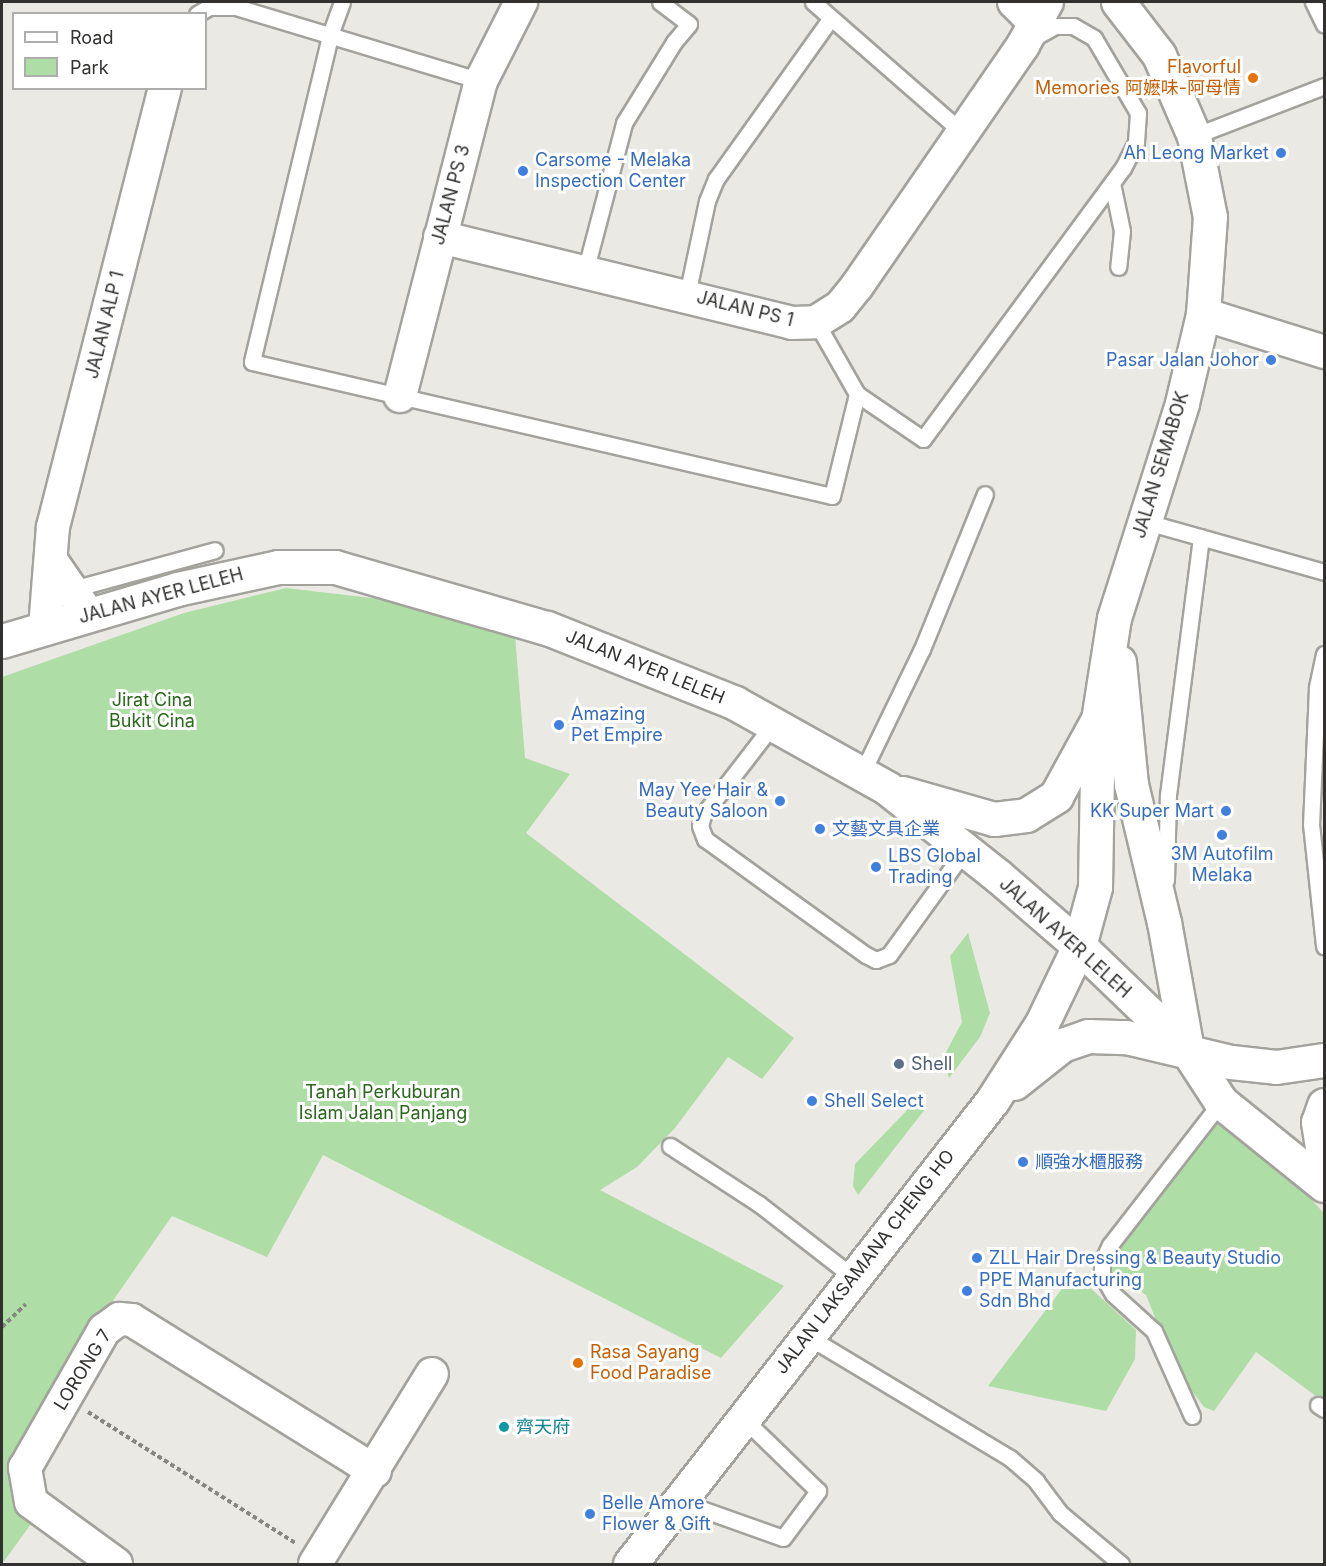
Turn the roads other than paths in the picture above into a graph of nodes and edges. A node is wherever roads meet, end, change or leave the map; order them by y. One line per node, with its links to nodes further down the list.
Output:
1 (342, 2): 11 (lane)
2 (521, 2): 12 (street, JALAN PS 3)
3 (660, 2): 20 (lane)
4 (813, 2): 9 (lane)
5 (1118, 2): 16 (main road, JALAN SEMABOK)
6 (1313, 2): 10 (lane)
7 (200, 12): 11 (lane)
8 (1030, 18): 15 (street, JALAN PS 1); 17 (lane)
9 (830, 19): 15 (lane); 21 (lane)
10 (1324, 25)
11 (331, 32): 12 (lane); 26 (lane)
12 (481, 81): 18 (street, JALAN PS 3)
13 (1324, 86): 16 (lane)
14 (164, 90): 32 (street, JALAN ALP 1)
15 (962, 132): 23 (street, JALAN PS 1)
16 (1194, 136): 22 (main road, JALAN SEMABOK)
17 (1112, 183): 19 (lane); 25 (lane)
18 (440, 237): 20 (street, JALAN PS 1); 26 (street, JALAN PS 3)
19 (1118, 267)
20 (585, 273): 21 (street, JALAN PS 1)
21 (687, 295): 23 (street, JALAN PS 1)
22 (1203, 314): 24 (street); 28 (main road, JALAN SEMABOK)
23 (816, 322): 25 (lane)
24 (1324, 352)
25 (857, 394): 26 (lane)
26 (400, 396)
27 (985, 494): 38 (lane)
28 (1143, 521): 29 (lane); 33 (main road, JALAN SEMABOK)
29 (1201, 537): 31 (lane); 41 (lane)
30 (215, 550): 32 (lane)
31 (1324, 572)
32 (70, 600): 34 (main road, JALAN AYER LELEH); 37 (main road, JALAN AYER LELEH)
33 (1114, 618): 36 (main road, JALAN SEMABOK); 41 (main road)
34 (2, 641)
35 (1324, 654): 39 (lane)
36 (1098, 720): 38 (main road); 42 (main road, JALAN SEMABOK)
37 (774, 723): 38 (main road, JALAN AYER LELEH); 40 (lane)
38 (874, 781): 40 (main road, JALAN AYER LELEH)
39 (1318, 826): 43 (lane)
40 (965, 850): 42 (main road, JALAN AYER LELEH)
41 (1164, 922): 44 (main road)
42 (1079, 946): 44 (main road, JALAN AYER LELEH); 46 (main road, JALAN LAKSAMANA CHENG HO)
43 (1324, 946)
44 (1187, 1050): 45 (main road); 46 (main road); 47 (main road)
45 (1324, 1060)
46 (992, 1101): 52 (main road, JALAN LAKSAMANA CHENG HO)
47 (1221, 1102): 51 (main road); 55 (lane)
48 (1324, 1105): 50 (main road)
49 (670, 1146): 52 (lane)
50 (1324, 1158)
51 (1324, 1185)
52 (854, 1276): 53 (main road, JALAN LAKSAMANA CHENG HO)
53 (807, 1336): 56 (main road, JALAN LAKSAMANA CHENG HO); 62 (lane)
54 (432, 1374): 57 (street)
55 (1192, 1416)
56 (743, 1418): 58 (main road, JALAN LAKSAMANA CHENG HO); 58 (lane)
57 (375, 1471): 59 (street); 60 (street, LORONG 7)
58 (679, 1501): 61 (main road, JALAN LAKSAMANA CHENG HO)
59 (320, 1563)
60 (116, 1564)
61 (630, 1564)
62 (1121, 1564)

